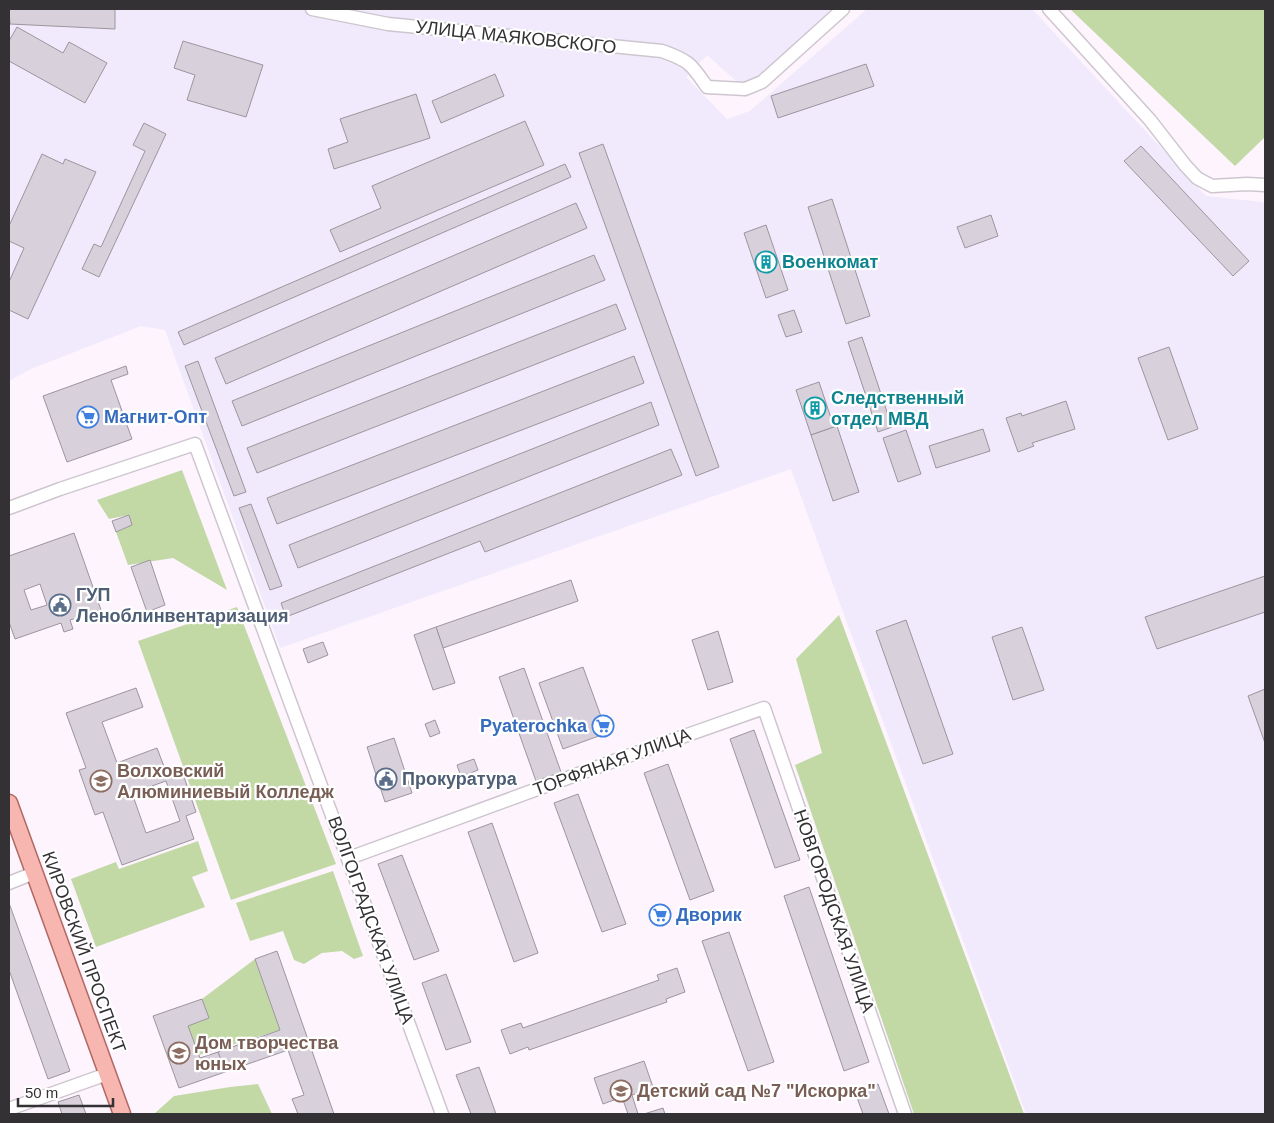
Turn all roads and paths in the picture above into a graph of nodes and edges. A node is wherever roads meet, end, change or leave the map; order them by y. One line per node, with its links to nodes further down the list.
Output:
1 (312, 9): 2 (street, УЛИЦА МАЯКОВСКОГО)
2 (843, 9)
3 (1049, 9): 4 (street)
4 (1265, 185)
5 (9, 508): 8 (street, ВОЛГОГРАДСКАЯ УЛИЦА)
6 (764, 708): 8 (street, ТОРФЯНАЯ УЛИЦА); 15 (street, НОВГОРОДСКАЯ УЛИЦА)
7 (9, 802): 9 (main road, КИРОВСКИЙ ПРОСПЕКТ)
8 (349, 858): 14 (street, ВОЛГОГРАДСКАЯ УЛИЦА)
9 (34, 874): 10 (street); 11 (main road, КИРОВСКИЙ ПРОСПЕКТ)
10 (9, 883)
11 (107, 1074): 12 (street); 13 (main road, КИРОВСКИЙ ПРОСПЕКТ)
12 (9, 1109)
13 (122, 1114)
14 (442, 1114)
15 (905, 1114)

